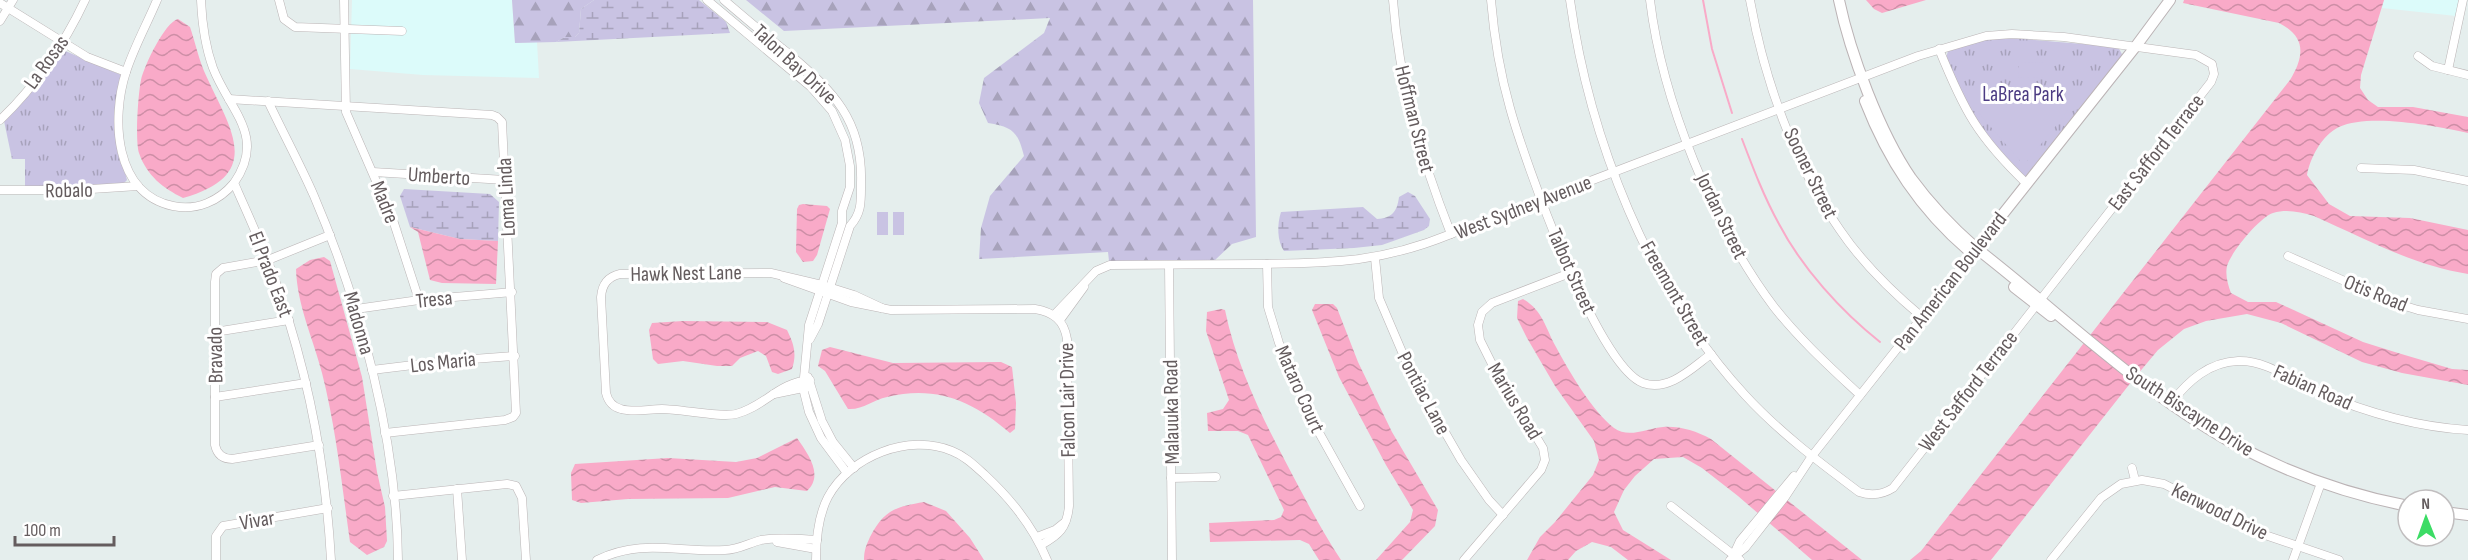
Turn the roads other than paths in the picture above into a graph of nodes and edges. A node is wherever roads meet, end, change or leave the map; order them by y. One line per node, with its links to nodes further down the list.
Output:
1 (13, 0): 19 (street)
2 (86, 0): 23 (street, La Rosas)
3 (157, 0): 28 (street)
4 (201, 0): 31 (street)
5 (279, 0): 21 (street)
6 (344, 0): 21 (street, Madre)
7 (707, 0): 46 (street, Talon Bay Drive)
8 (724, 0): 47 (street, Talon Bay Drive)
9 (1393, 0): 51 (street, Hoffman Street)
10 (1491, 0): 48 (street, Talbot Street)
11 (1570, 0): 39 (street, Freemont Street)
12 (1650, 0): 36 (street, Jordan Street)
13 (1750, 0): 34 (street, Sooner Street)
14 (1832, 0): 30 (street, South Biscayne Drive)
15 (1839, 0): 30 (street, South Biscayne Drive)
16 (2170, 0): 24 (street, Pan American Boulevard)
17 (2463, 0): 27 (street)
18 (0, 3): 19 (street)
19 (8, 8): 20 (street); 23 (street)
20 (0, 21)
21 (345, 30): 22 (street); 33 (street, Madre)
22 (402, 31)
23 (62, 42): 28 (street); 35 (street, La Rosas)
24 (2136, 46): 25 (street, West Sydney Avenue); 43 (street, Pan American Boulevard); 63 (street, East Safford Terrace)
25 (1939, 49): 30 (street, West Sydney Avenue); 43 (street)
26 (2418, 56): 27 (street)
27 (2448, 70): 29 (street)
28 (126, 72): 44 (street)
29 (2468, 75)
30 (1860, 79): 34 (street, West Sydney Avenue); 53 (street, South Biscayne Drive)
31 (229, 99): 32 (street, Loma Linda); 42 (street)
32 (268, 101): 33 (street, Loma Linda); 52 (street, Madonna)
33 (345, 106): 38 (street, Madre); 40 (street, Loma Linda)
34 (1781, 109): 36 (street, West Sydney Avenue); 66 (street, Sooner Street)
35 (0, 120)
36 (1688, 144): 39 (street, West Sydney Avenue); 75 (street, Jordan Street)
37 (2361, 168): 41 (street)
38 (373, 172): 40 (street, Umberto); 62 (street, Madre)
39 (1615, 172): 48 (street, West Sydney Avenue); 70 (street, Freemont Street)
40 (506, 180): 61 (street, Loma Linda)
41 (2468, 181)
42 (234, 183): 44 (street); 56 (street, El Prado East)
43 (2027, 184): 53 (street, Pan American Boulevard)
44 (138, 186): 45 (street, Robalo)
45 (0, 190)
46 (848, 195): 47 (street); 49 (street, Talon Bay Drive)
47 (861, 198): 50 (street, Talon Bay Drive)
48 (1541, 200): 51 (street, West Sydney Avenue); 59 (street, Talbot Street)
49 (842, 216): 50 (street); 60 (street, Talon Bay Drive)
50 (856, 220): 60 (street, Talon Bay Drive)
51 (1451, 234): 55 (street, West Sydney Avenue)
52 (330, 235): 56 (street, Bravado); 64 (street, Madonna)
53 (1974, 251): 63 (street, South Biscayne Drive); 66 (street, Pan American Boulevard)
54 (2288, 256): 67 (street, Otis Road)
55 (1375, 258): 57 (street, West Sydney Avenue); 95 (street, Pontiac Lane)
56 (268, 260): 68 (street, El Prado East); 69 (street, Bravado)
57 (1267, 264): 58 (street, West Sydney Avenue); 92 (street, Mataro Court)
58 (1170, 265): 65 (street, West Sydney Avenue); 85 (street, Malauuka Road)
59 (1570, 273): 70 (street, Talbot Street); 95 (street, Marius Road)
60 (825, 290): 65 (street, Falcon Lair Drive); 73 (street, Talon Bay Drive); 73 (street, Hawk Nest Lane)
61 (512, 292): 62 (street, Tresa); 71 (street, Loma Linda)
62 (419, 300): 64 (street, Tresa)
63 (2038, 301): 77 (street, South Biscayne Drive); 88 (street, West Safford Terrace)
64 (356, 309): 72 (street, Madonna)
65 (1057, 317): 96 (street, Falcon Lair Drive)
66 (1922, 317): 75 (street, Pan American Boulevard)
67 (2468, 319)
68 (289, 320): 69 (street); 74 (street, El Prado East)
69 (215, 332): 76 (street, Bravado)
70 (1711, 354): 81 (street, Freemont Street)
71 (515, 356): 72 (street, Los Maria); 79 (street, Loma Linda)
72 (372, 370): 79 (street, Madonna)
73 (807, 382): 83 (street, Talon Bay Drive)
74 (306, 383): 76 (street); 80 (street, El Prado East)
75 (1860, 395): 81 (street, Pan American Boulevard)
76 (215, 397): 80 (street, Bravado)
77 (2171, 403): 78 (street, Fabian Road); 87 (street, South Biscayne Drive)
78 (2468, 430)
79 (385, 433): 90 (street, Madonna)
80 (319, 445): 94 (street, El Prado East)
81 (1812, 456): 88 (street, Freemont Street); 101 (street, Pan American Boulevard)
82 (2132, 468): 86 (street)
83 (850, 470): 97 (street); 98 (street)
84 (1216, 477): 85 (street)
85 (1171, 478): 110 (street, Malauuka Road)
86 (2134, 480): 100 (street, Kenwood Drive); 112 (street)
87 (2321, 483): 91 (street, South Biscayne Drive); 100 (street)
88 (1895, 484)
89 (457, 489): 90 (street); 105 (street); 106 (street)
90 (393, 496): 104 (street, Madonna)
91 (2396, 503)
92 (1360, 506)
93 (1671, 506): 101 (street)
94 (328, 508): 102 (street, Vivar); 103 (street, El Prado East)
95 (1503, 516): 111 (street, Marius Road)
96 (1067, 518): 97 (street); 99 (street)
97 (1037, 537): 99 (street)
98 (816, 544): 107 (street); 108 (street)
99 (1041, 545): 109 (street)
100 (2298, 546): 113 (street); 114 (street, Kenwood Drive)
101 (1735, 558)
102 (216, 560)
103 (331, 560)
104 (398, 560)
105 (462, 560)
106 (526, 560)
107 (597, 560)
108 (816, 560)
109 (1047, 560)
110 (1172, 560)
111 (1464, 560)
112 (2051, 560)
113 (2293, 560)
114 (2339, 560)

